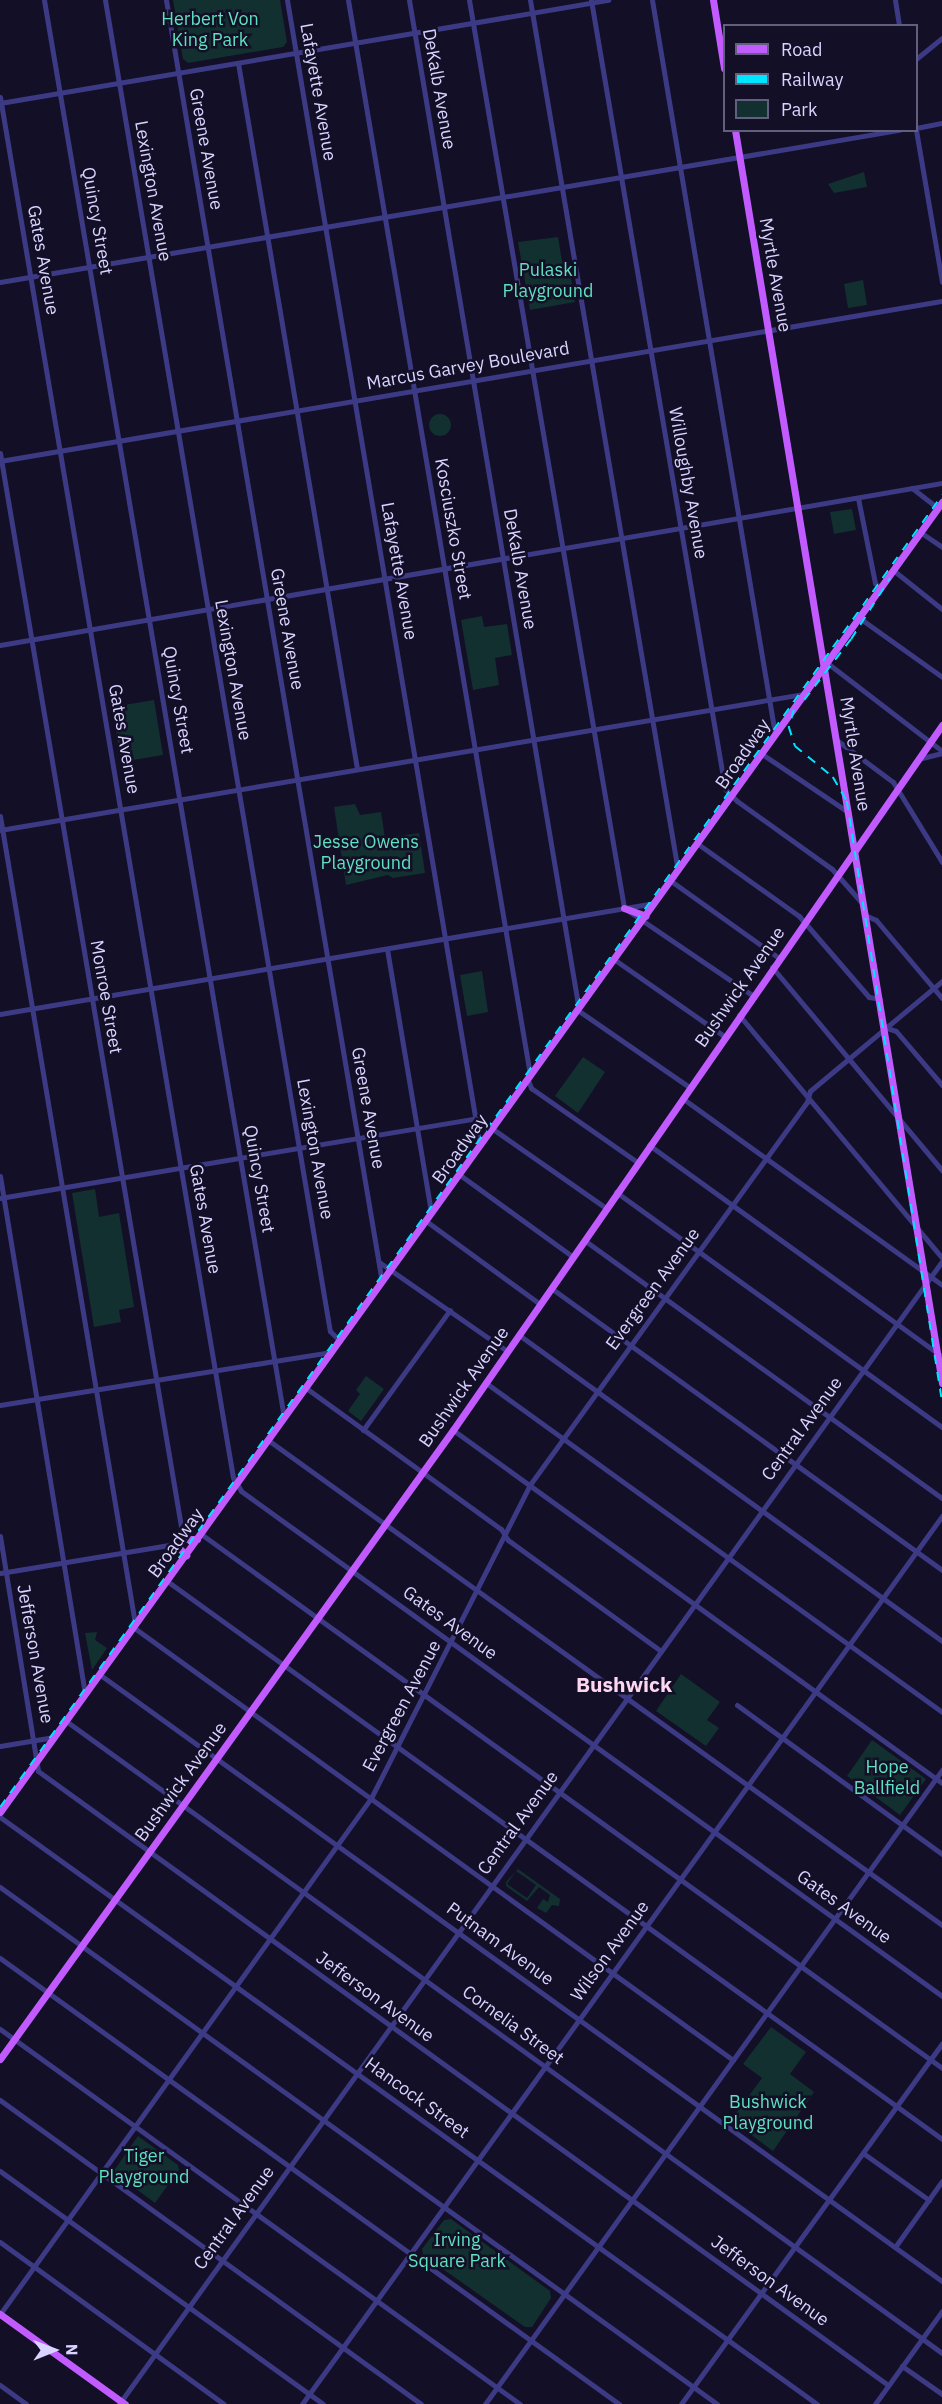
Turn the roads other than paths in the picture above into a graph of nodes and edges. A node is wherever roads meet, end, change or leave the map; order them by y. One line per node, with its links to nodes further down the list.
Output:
1 (44, 0): 26 (street, Quincy Street)
2 (105, 0): 25 (street, Lexington Avenue)
3 (166, 0): 24 (street, Greene Avenue)
4 (287, 0): 20 (street, Lafayette Avenue)
5 (348, 0): 19 (street, Kosciuszko Street)
6 (409, 0): 17 (street, DeKalb Avenue)
7 (470, 0): 15 (street)
8 (530, 0): 14 (street)
9 (608, 0): 13 (street)
10 (652, 0): 34 (street)
11 (713, 0): 22 (main road)
12 (895, 0): 16 (street)
13 (591, 1): 14 (street); 35 (street, Willoughby Avenue)
14 (532, 13): 15 (street); 36 (street)
15 (473, 23): 17 (street); 37 (street)
16 (899, 24)
17 (414, 33): 19 (street); 38 (street, DeKalb Avenue)
18 (942, 38): 21 (street)
19 (355, 43): 20 (street); 39 (street, Kosciuszko Street)
20 (296, 53): 23 (street); 40 (street, Lafayette Avenue)
21 (918, 57)
22 (723, 62)
23 (238, 63): 24 (street); 41 (street)
24 (178, 73): 25 (street); 42 (street, Greene Avenue)
25 (119, 83): 26 (street); 43 (street, Lexington Avenue)
26 (60, 93): 27 (street); 44 (street, Quincy Street)
27 (0, 101): 45 (street, Gates Avenue)
28 (942, 123): 29 (street)
29 (918, 129)
30 (735, 132): 33 (main road, Myrtle Avenue)
31 (887, 132): 33 (street)
32 (917, 132): 47 (street)
33 (740, 157): 34 (street); 49 (main road, Myrtle Avenue)
34 (680, 167): 35 (street); 50 (street)
35 (621, 177): 36 (street); 51 (street, Willoughby Avenue)
36 (562, 187): 37 (street); 52 (street)
37 (503, 197): 38 (street); 53 (street)
38 (444, 207): 39 (street); 54 (street, DeKalb Avenue)
39 (385, 217): 40 (street); 55 (street, Kosciuszko Street)
40 (326, 227): 41 (street); 56 (street, Lafayette Avenue)
41 (266, 237): 42 (street); 57 (street)
42 (207, 247): 43 (street); 58 (street, Greene Avenue)
43 (148, 257): 44 (street); 59 (street, Lexington Avenue)
44 (89, 267): 45 (street); 60 (street, Quincy Street)
45 (30, 277): 46 (street); 61 (street, Gates Avenue)
46 (0, 282)
47 (942, 282)
48 (942, 301): 49 (street, Marcus Garvey Boulevard)
49 (769, 330): 50 (street, Marcus Garvey Boulevard); 68 (main road, Myrtle Avenue)
50 (709, 340): 51 (street, Marcus Garvey Boulevard); 69 (street)
51 (650, 350): 52 (street, Marcus Garvey Boulevard); 70 (street, Willoughby Avenue)
52 (591, 360): 53 (street, Marcus Garvey Boulevard); 72 (street)
53 (532, 370): 54 (street, Marcus Garvey Boulevard); 74 (street)
54 (473, 380): 55 (street, Marcus Garvey Boulevard); 75 (street, DeKalb Avenue)
55 (414, 390): 56 (street, Marcus Garvey Boulevard); 76 (street, Kosciuszko Street)
56 (355, 400): 57 (street, Marcus Garvey Boulevard); 78 (street, Lafayette Avenue)
57 (296, 411): 58 (street, Marcus Garvey Boulevard); 80 (street)
58 (237, 420): 59 (street, Marcus Garvey Boulevard); 81 (street, Greene Avenue)
59 (178, 430): 60 (street, Marcus Garvey Boulevard); 83 (street, Lexington Avenue)
60 (119, 441): 61 (street, Marcus Garvey Boulevard); 85 (street, Quincy Street)
61 (60, 451): 63 (street, Marcus Garvey Boulevard); 86 (street, Gates Avenue)
62 (0, 453): 63 (street, Monroe Street)
63 (1, 461): 87 (street, Monroe Street)
64 (942, 483): 65 (street)
65 (912, 488): 66 (street); 67 (street)
66 (858, 498): 68 (street); 79 (street)
67 (940, 505): 71 (main road, Broadway)
68 (799, 509): 69 (street); 89 (main road, Myrtle Avenue)
69 (740, 520): 70 (street); 92 (street)
70 (680, 530): 72 (street); 93 (street, Willoughby Avenue)
71 (920, 532): 73 (street); 77 (main road, Broadway)
72 (621, 540): 74 (street); 94 (street)
73 (942, 547)
74 (562, 550): 75 (street); 96 (street)
75 (503, 560): 76 (street); 98 (street, DeKalb Avenue)
76 (444, 570): 78 (street); 101 (street, Kosciuszko Street)
77 (893, 570): 79 (main road, Broadway); 82 (street)
78 (385, 580): 80 (street); 104 (street, Lafayette Avenue)
79 (880, 588): 84 (main road, Broadway)
80 (326, 590): 81 (street); 106 (street)
81 (267, 600): 83 (street); 107 (street, Greene Avenue)
82 (942, 609)
83 (208, 610): 85 (street); 109 (street, Lexington Avenue)
84 (858, 617): 89 (main road, Broadway); 90 (street)
85 (149, 620): 86 (street); 111 (street, Quincy Street)
86 (90, 630): 87 (street); 112 (street, Gates Avenue)
87 (31, 640): 88 (street); 115 (street, Monroe Street)
88 (0, 645)
89 (826, 662): 91 (main road, Broadway); 99 (street); 100 (main road, Myrtle Avenue)
90 (942, 677)
91 (803, 694): 92 (street); 97 (main road, Broadway)
92 (770, 699): 93 (street); 97 (street)
93 (711, 709): 94 (street); 110 (street, Willoughby Avenue)
94 (652, 719): 96 (street); 120 (street)
95 (942, 725): 99 (main road, Bushwick Avenue)
96 (593, 729): 98 (street); 125 (street)
97 (775, 734): 103 (main road, Broadway)
98 (534, 739): 101 (street); 127 (street, DeKalb Avenue)
99 (931, 740): 102 (street); 105 (main road, Bushwick Avenue)
100 (838, 741): 108 (street); 113 (main road, Myrtle Avenue)
101 (475, 749): 104 (street); 130 (street, Kosciuszko Street)
102 (942, 752): 105 (street)
103 (762, 754): 110 (main road, Broadway); 113 (street)
104 (416, 759): 106 (street); 131 (street, Lafayette Avenue)
105 (918, 759): 108 (main road, Bushwick Avenue)
106 (357, 769): 107 (street)
107 (297, 779): 109 (street); 134 (street, Greene Avenue)
108 (898, 788): 118 (main road, Bushwick Avenue); 119 (street)
109 (239, 789): 111 (street); 137 (street, Lexington Avenue)
110 (732, 796): 117 (main road, Broadway); 121 (street)
111 (179, 799): 112 (street); 138 (street, Quincy Street)
112 (121, 809): 115 (street); 141 (street, Gates Avenue)
113 (849, 813): 118 (main road, Myrtle Avenue)
114 (0, 816): 116 (street)
115 (61, 819): 116 (street); 144 (street, Monroe Street)
116 (1, 830): 146 (street)
117 (698, 844): 120 (main road, Broadway); 129 (street)
118 (855, 848): 121 (main road, Bushwick Avenue); 124 (main road, Myrtle Avenue)
119 (942, 862)
120 (678, 872): 122 (main road, Broadway)
121 (837, 874): 124 (street); 129 (main road, Bushwick Avenue)
122 (671, 882): 123 (main road, Broadway); 133 (street)
123 (656, 902): 125 (street); 128 (main road, Broadway)
124 (865, 906): 126 (main road, Myrtle Avenue)
125 (624, 908): 127 (street); 128 (main road)
126 (867, 916): 140 (street); 145 (main road, Myrtle Avenue)
127 (564, 918): 130 (street); 147 (street, DeKalb Avenue)
128 (645, 919): 135 (main road, Broadway); 142 (street)
129 (804, 921): 133 (main road, Bushwick Avenue); 145 (street)
130 (505, 929): 131 (street); 153 (street, Kosciuszko Street)
131 (446, 939): 132 (street); 160 (street, Lafayette Avenue)
132 (387, 949): 134 (street); 162 (street)
133 (779, 958): 136 (main road, Bushwick Avenue)
134 (328, 959): 137 (street); 164 (street, Greene Avenue)
135 (615, 960): 147 (main road, Broadway); 151 (street)
136 (772, 967): 142 (main road, Bushwick Avenue); 152 (street)
137 (269, 969): 138 (street); 167 (street, Lexington Avenue)
138 (210, 979): 141 (street); 168 (street, Quincy Street)
139 (942, 981): 140 (street, Evergreen Avenue)
140 (933, 988): 143 (street); 150 (street, Evergreen Avenue)
141 (151, 989): 144 (street); 171 (street, Gates Avenue)
142 (752, 995): 149 (main road, Bushwick Avenue)
143 (942, 998)
144 (91, 999): 146 (street); 175 (street, Monroe Street)
145 (880, 999): 150 (main road, Myrtle Avenue)
146 (33, 1009): 148 (street); 176 (street)
147 (579, 1011): 154 (main road, Broadway); 157 (street)
148 (0, 1014)
149 (739, 1015): 151 (main road, Bushwick Avenue); 158 (street)
150 (885, 1029): 152 (street, Evergreen Avenue); 156 (street); 161 (main road, Myrtle Avenue)
151 (724, 1036): 157 (main road, Bushwick Avenue)
152 (849, 1059): 158 (street, Evergreen Avenue); 161 (street)
153 (528, 1063): 154 (street); 155 (street, Kosciuszko Street)
154 (538, 1066): 155 (main road, Broadway)
155 (529, 1078): 163 (main road, Broadway); 170 (street)
156 (942, 1085)
157 (689, 1087): 159 (main road, Bushwick Avenue)
158 (808, 1097): 169 (street, Evergreen Avenue); 185 (street)
159 (682, 1098): 165 (main road, Bushwick Avenue); 169 (street)
160 (477, 1118): 162 (street); 163 (street); 166 (street, Lafayette Avenue)
161 (900, 1120): 172 (street); 185 (main road, Myrtle Avenue)
162 (417, 1127): 164 (street); 178 (street)
163 (494, 1127): 166 (main road, Broadway); 182 (street)
164 (358, 1137): 167 (street); 190 (street, Greene Avenue)
165 (649, 1145): 170 (main road, Bushwick Avenue); 181 (street)
166 (480, 1147): 173 (main road, Broadway)
167 (299, 1148): 168 (street); 202 (street, Lexington Avenue)
168 (240, 1158): 171 (street); 207 (street, Quincy Street)
169 (766, 1158): 181 (street, Evergreen Avenue); 192 (street)
170 (637, 1162): 177 (main road, Bushwick Avenue)
171 (181, 1168): 175 (street); 208 (street, Gates Avenue)
172 (942, 1170)
173 (460, 1174): 180 (main road, Broadway); 188 (street)
174 (0, 1176): 179 (street)
175 (122, 1178): 176 (street); 210 (street, Monroe Street)
176 (63, 1188): 179 (street); 214 (street)
177 (616, 1192): 182 (main road, Bushwick Avenue); 187 (street)
178 (428, 1196): 180 (street); 183 (street)
179 (2, 1198): 216 (street)
180 (440, 1203): 183 (main road, Broadway)
181 (732, 1205): 187 (street, Evergreen Avenue); 200 (street)
182 (606, 1208): 186 (main road, Bushwick Avenue)
183 (431, 1215): 184 (main road, Broadway)
184 (426, 1221): 191 (main road, Broadway); 198 (street)
185 (918, 1230): 189 (street); 192 (main road, Myrtle Avenue)
186 (584, 1240): 188 (main road, Bushwick Avenue); 197 (street)
187 (698, 1252): 197 (street, Evergreen Avenue); 209 (street)
188 (572, 1256): 196 (main road, Bushwick Avenue)
189 (942, 1259): 192 (street)
190 (379, 1262): 191 (street); 193 (street, Greene Avenue)
191 (392, 1269): 193 (main road, Broadway); 199 (street)
192 (928, 1274): 194 (main road, Myrtle Avenue); 195 (street)
193 (382, 1283): 202 (main road, Broadway)
194 (927, 1284): 200 (street, Central Avenue); 206 (main road, Myrtle Avenue)
195 (942, 1284)
196 (551, 1288): 198 (main road, Bushwick Avenue); 203 (street)
197 (664, 1299): 203 (street, Evergreen Avenue); 220 (street)
198 (540, 1304): 201 (main road, Bushwick Avenue)
199 (450, 1310): 204 (street); 223 (street)
200 (897, 1323): 206 (street); 209 (street, Central Avenue)
201 (519, 1335): 204 (main road, Bushwick Avenue); 215 (street)
202 (340, 1341): 205 (main road, Broadway)
203 (631, 1345): 215 (street, Evergreen Avenue); 227 (street)
204 (507, 1351): 211 (main road, Bushwick Avenue)
205 (332, 1352): 207 (street); 213 (main road, Broadway)
206 (940, 1354): 212 (main road, Myrtle Avenue)
207 (274, 1359): 208 (street); 219 (street, Quincy Street)
208 (215, 1369): 210 (street); 229 (street, Gates Avenue)
209 (863, 1370): 220 (street, Central Avenue); 222 (street)
210 (156, 1379): 214 (street); 235 (street, Monroe Street)
211 (486, 1383): 224 (main road, Bushwick Avenue); 225 (street)
212 (942, 1383)
213 (306, 1388): 217 (main road, Broadway); 223 (street)
214 (97, 1389): 216 (street); 241 (street)
215 (597, 1392): 225 (street, Evergreen Avenue); 232 (street)
216 (38, 1399): 218 (street); 244 (street)
217 (294, 1404): 219 (street); 221 (main road, Broadway)
218 (0, 1405)
219 (282, 1405): 221 (street, Quincy Street)
220 (830, 1417): 227 (street, Central Avenue); 231 (street)
221 (285, 1418): 226 (main road, Broadway)
222 (942, 1427)
223 (363, 1430): 228 (street)
224 (453, 1430): 228 (main road, Bushwick Avenue); 230 (street)
225 (563, 1439): 230 (street, Evergreen Avenue); 243 (street)
226 (268, 1440): 229 (main road, Broadway); 234 (street)
227 (796, 1464): 232 (street, Central Avenue); 240 (street)
228 (422, 1473): 234 (main road, Bushwick Avenue); 236 (street)
229 (237, 1484): 238 (main road, Broadway); 246 (street, Gates Avenue)
230 (530, 1486): 236 (street, Evergreen Avenue); 252 (street)
231 (942, 1498)
232 (762, 1511): 243 (street, Central Avenue); 250 (street)
233 (942, 1516): 240 (street, Wilson Avenue)
234 (385, 1524): 246 (main road, Bushwick Avenue); 249 (street)
235 (182, 1533): 238 (main road); 239 (street)
236 (504, 1534): 249 (street, Evergreen Avenue); 259 (street)
237 (0, 1536): 247 (street, Jefferson Avenue)
238 (199, 1537): 242 (main road, Broadway); 254 (street)
239 (175, 1544): 241 (street); 242 (main road)
240 (916, 1551): 245 (street); 250 (street, Wilson Avenue)
241 (124, 1552): 244 (street); 251 (street)
242 (186, 1555): 248 (main road, Broadway)
243 (728, 1558): 252 (street, Central Avenue); 258 (street)
244 (65, 1562): 247 (street); 261 (street)
245 (942, 1570)
246 (352, 1571): 254 (main road, Bushwick Avenue); 257 (street, Gates Avenue)
247 (3, 1573): 274 (street, Jefferson Avenue)
248 (167, 1581): 253 (main road, Broadway); 260 (street)
249 (478, 1591): 257 (street, Evergreen Avenue); 267 (street)
250 (883, 1598): 256 (street); 258 (street, Wilson Avenue)
251 (132, 1604): 253 (street); 255 (street)
252 (694, 1605): 259 (street, Central Avenue); 264 (street)
253 (144, 1612): 255 (main road, Broadway)
254 (318, 1618): 260 (main road, Bushwick Avenue); 266 (street)
255 (134, 1625): 262 (main road, Broadway); 269 (street)
256 (942, 1641)
257 (452, 1643): 266 (street, Evergreen Avenue); 275 (street, Gates Avenue)
258 (849, 1645): 264 (street, Wilson Avenue); 270 (street)
259 (661, 1651): 267 (street, Central Avenue)
260 (285, 1665): 269 (main road, Bushwick Avenue); 277 (street)
261 (84, 1673): 263 (street); 265 (street)
262 (99, 1674): 263 (main road, Broadway); 278 (street, Putnam Avenue)
263 (94, 1681): 265 (main road, Broadway)
264 (815, 1692): 273 (street, Wilson Avenue); 281 (street)
265 (85, 1694): 271 (main road, Broadway)
266 (425, 1695): 277 (street, Evergreen Avenue); 284 (street)
267 (627, 1698): 275 (street, Central Avenue); 283 (street)
268 (737, 1705): 273 (street)
269 (251, 1712): 278 (main road, Bushwick Avenue); 285 (street)
270 (942, 1712)
271 (66, 1721): 272 (main road, Broadway); 286 (street, Cornelia Street)
272 (54, 1737): 274 (street); 279 (main road, Broadway)
273 (782, 1738): 283 (street, Wilson Avenue); 289 (street)
274 (34, 1739): 276 (street); 279 (street, Jefferson Avenue)
275 (593, 1745): 284 (street, Central Avenue); 290 (street, Gates Avenue)
276 (0, 1746)
277 (398, 1747): 285 (street, Evergreen Avenue); 291 (street)
278 (217, 1758): 286 (main road, Bushwick Avenue); 292 (street, Putnam Avenue)
279 (36, 1763): 287 (main road, Broadway); 293 (street, Jefferson Avenue)
280 (942, 1770): 281 (street)
281 (936, 1779): 282 (street); 289 (street)
282 (942, 1783)
283 (748, 1785): 290 (street, Wilson Avenue); 295 (street)
284 (560, 1792): 291 (street, Central Avenue); 296 (street)
285 (370, 1798): 292 (street, Evergreen Avenue); 297 (street)
286 (183, 1805): 293 (main road, Bushwick Avenue); 299 (street, Cornelia Street)
287 (0, 1812)
288 (0, 1817): 300 (street, Hancock Street)
289 (902, 1825): 294 (street); 295 (street)
290 (714, 1832): 296 (street, Wilson Avenue); 301 (street, Gates Avenue)
291 (526, 1839): 297 (street, Central Avenue); 303 (street)
292 (338, 1846): 299 (street, Evergreen Avenue); 304 (street, Putnam Avenue)
293 (149, 1852): 300 (main road, Bushwick Avenue); 305 (street, Jefferson Avenue)
294 (942, 1854)
295 (868, 1872): 301 (street); 302 (street)
296 (680, 1879): 303 (street, Wilson Avenue); 308 (street)
297 (492, 1886): 304 (street, Central Avenue); 309 (street)
298 (0, 1887): 306 (street)
299 (304, 1892): 305 (street, Evergreen Avenue); 310 (street, Cornelia Street)
300 (116, 1899): 306 (main road, Bushwick Avenue); 311 (street, Hancock Street)
301 (835, 1919): 308 (street); 313 (street, Gates Avenue)
302 (942, 1925)
303 (646, 1926): 309 (street, Wilson Avenue); 314 (street)
304 (458, 1932): 310 (street, Central Avenue); 315 (street, Putnam Avenue)
305 (270, 1939): 311 (street, Evergreen Avenue); 316 (street, Jefferson Avenue)
306 (82, 1946): 312 (main road, Bushwick Avenue); 318 (street)
307 (0, 1958): 312 (street)
308 (801, 1966): 314 (street); 322 (street)
309 (613, 1973): 315 (street, Wilson Avenue); 323 (street)
310 (424, 1979): 316 (street, Central Avenue); 324 (street, Cornelia Street)
311 (236, 1986): 318 (street, Evergreen Avenue); 326 (street, Hancock Street)
312 (48, 1993): 319 (main road, Bushwick Avenue); 327 (street)
313 (942, 1996)
314 (767, 2013): 323 (street); 330 (street)
315 (579, 2019): 324 (street, Wilson Avenue); 329 (street, Putnam Avenue)
316 (391, 2026): 326 (street, Central Avenue); 331 (street, Jefferson Avenue)
317 (0, 2029): 319 (street)
318 (202, 2033): 327 (street, Evergreen Avenue); 332 (street)
319 (14, 2039): 321 (main road, Bushwick Avenue); 333 (street)
320 (942, 2043): 322 (street)
321 (0, 2059)
322 (930, 2059): 325 (street); 330 (street)
323 (733, 2060): 329 (street)
324 (545, 2066): 331 (street, Wilson Avenue); 335 (street, Cornelia Street)
325 (942, 2068)
326 (357, 2073): 332 (street, Central Avenue); 337 (street, Hancock Street)
327 (169, 2080): 333 (street, Evergreen Avenue); 338 (street)
328 (0, 2100): 340 (street)
329 (700, 2106): 335 (street); 342 (street, Putnam Avenue)
330 (897, 2106): 334 (street); 336 (street)
331 (511, 2113): 337 (street, Wilson Avenue); 343 (street, Jefferson Avenue)
332 (323, 2120): 338 (street, Central Avenue); 345 (street)
333 (135, 2126): 340 (street, Evergreen Avenue); 346 (street)
334 (942, 2139)
335 (666, 2153): 343 (street); 349 (street, Cornelia Street)
336 (863, 2153): 342 (street); 344 (street)
337 (478, 2160): 345 (street, Wilson Avenue); 350 (street, Hancock Street)
338 (289, 2167): 346 (street, Central Avenue); 352 (street)
339 (0, 2171): 347 (street)
340 (101, 2173): 347 (street, Evergreen Avenue); 353 (street)
341 (942, 2181): 344 (street)
342 (829, 2199): 349 (street); 351 (street, Putnam Avenue)
343 (632, 2200): 350 (street); 356 (street, Jefferson Avenue)
344 (929, 2200): 351 (street)
345 (444, 2207): 352 (street, Wilson Avenue); 357 (street)
346 (256, 2213): 353 (street, Central Avenue); 358 (street)
347 (68, 2220): 354 (street, Evergreen Avenue); 359 (street)
348 (0, 2242): 354 (street)
349 (795, 2246): 356 (street); 362 (street, Cornelia Street)
350 (598, 2247): 357 (street); 364 (street, Hancock Street)
351 (895, 2247): 355 (street, Putnam Avenue)
352 (410, 2253): 358 (street, Wilson Avenue); 363 (street)
353 (222, 2260): 359 (street, Central Avenue); 365 (street)
354 (34, 2267): 361 (street, Evergreen Avenue); 367 (street)
355 (942, 2281)
356 (761, 2293): 364 (street); 370 (street, Jefferson Avenue)
357 (565, 2294): 363 (street); 372 (street)
358 (376, 2300): 365 (street, Wilson Avenue); 371 (street)
359 (188, 2307): 367 (street, Central Avenue); 373 (street)
360 (942, 2311): 362 (street)
361 (0, 2314): 375 (main road)
362 (923, 2338): 366 (street, Cornelia Street); 368 (street)
363 (531, 2340): 371 (street); 383 (street)
364 (727, 2340): 372 (street); 386 (street, Hancock Street)
365 (343, 2347): 373 (street, Wilson Avenue); 380 (street)
366 (942, 2353)
367 (154, 2354): 375 (street, Central Avenue); 377 (street)
368 (902, 2366): 370 (street); 374 (street)
369 (0, 2385): 376 (street)
370 (888, 2385): 387 (street)
371 (497, 2387): 381 (street); 382 (street)
372 (694, 2387): 384 (street); 385 (street)
373 (309, 2394): 378 (street, Wilson Avenue); 379 (street)
374 (942, 2394)
375 (122, 2403)
376 (26, 2404)
377 (224, 2404)
378 (302, 2404)
379 (323, 2404)
380 (421, 2404)
381 (485, 2404)
382 (520, 2404)
383 (619, 2404)
384 (681, 2404)
385 (717, 2404)
386 (817, 2404)
387 (875, 2404)

